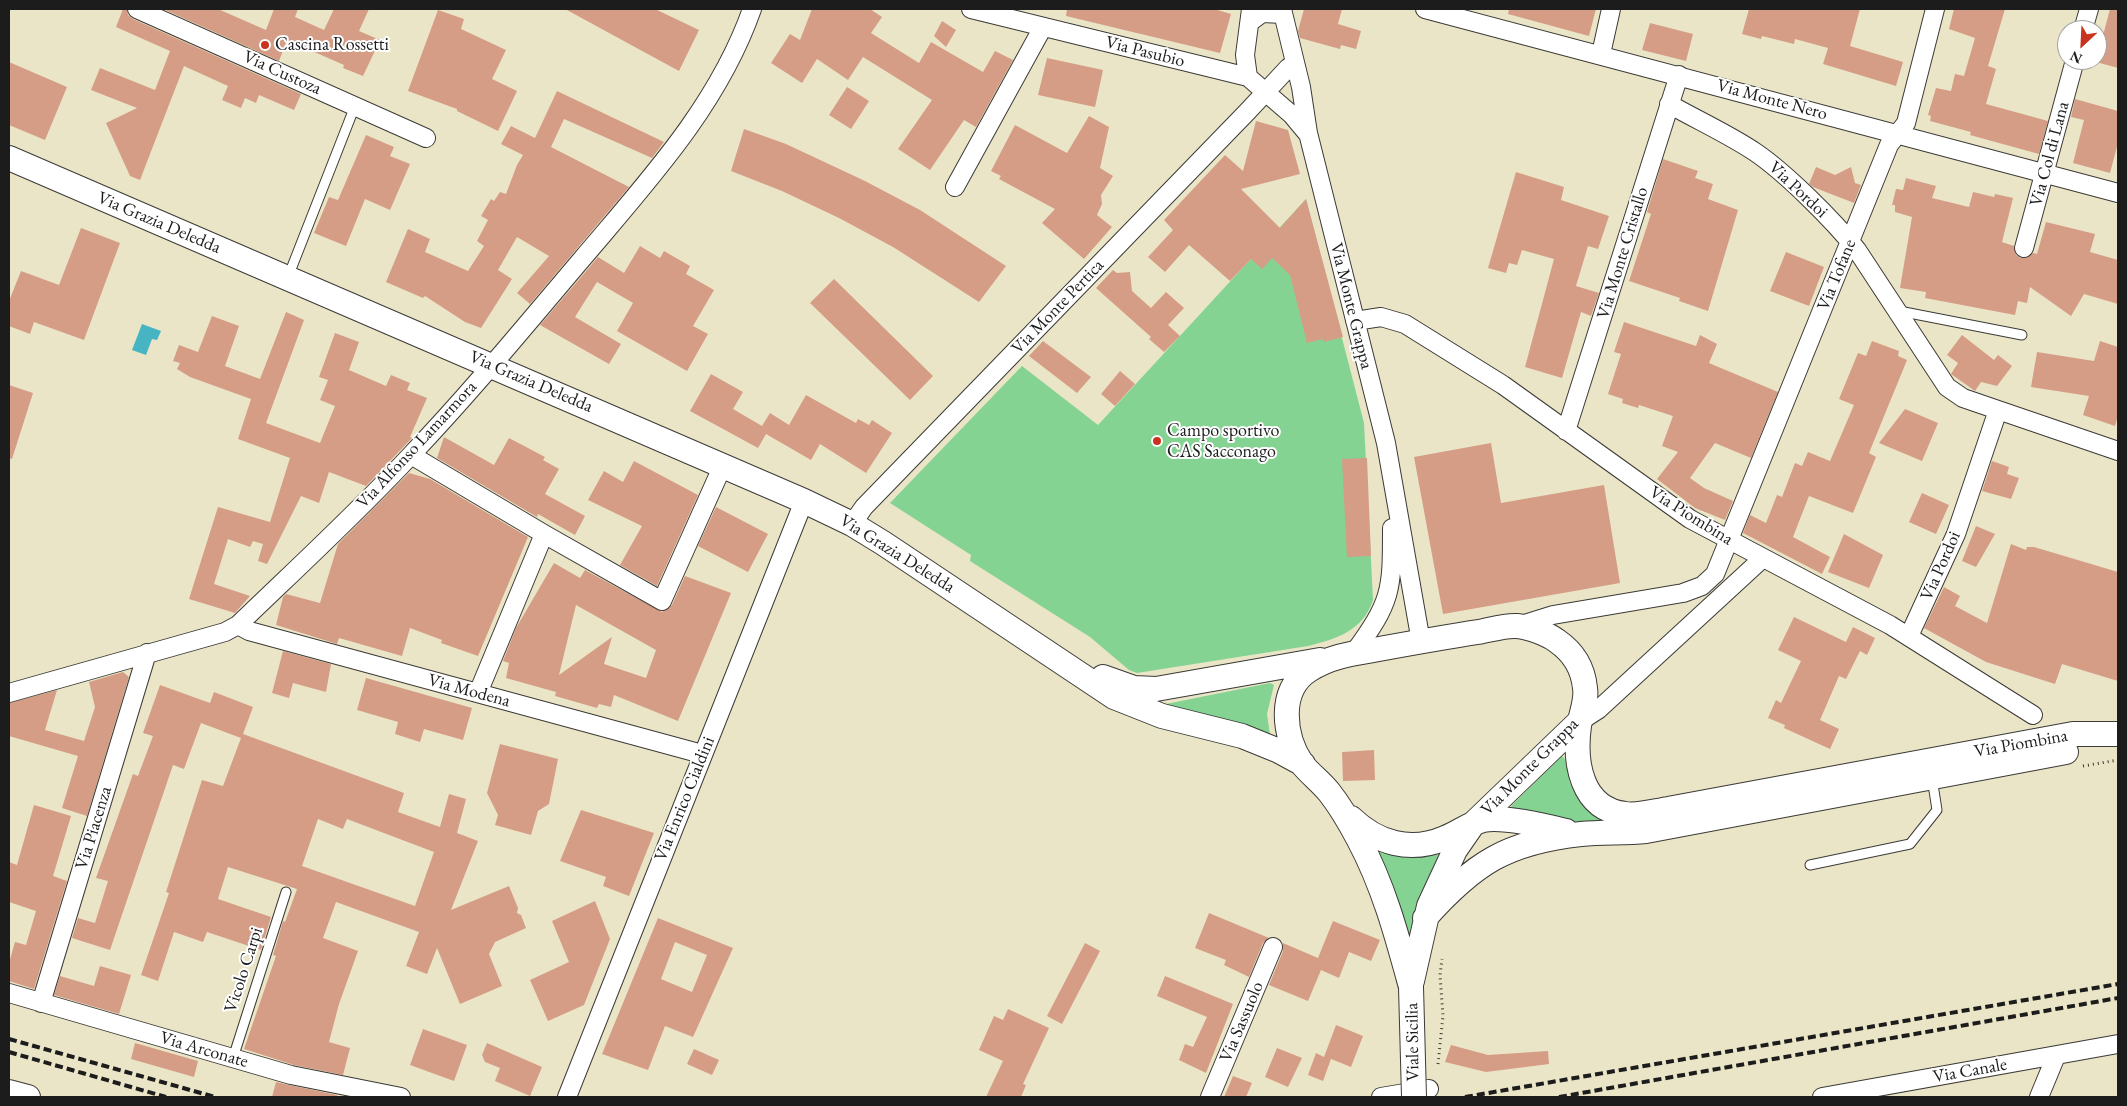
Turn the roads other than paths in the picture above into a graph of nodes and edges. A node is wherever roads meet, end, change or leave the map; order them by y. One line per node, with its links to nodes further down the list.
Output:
1 (138, 9): 17 (street, Via Custoza)
2 (752, 9): 31 (street, Via Alfonso Lamarmora)
3 (971, 9): 9 (street, Via Pasubio)
4 (1425, 9): 10 (street, Via Monte Nero)
5 (1611, 9): 10 (street)
6 (1935, 9): 19 (street, Via Tofane)
7 (1282, 12): 8 (street); 11 (street, Via Monte Grappa)
8 (1251, 16): 14 (street)
9 (1043, 27): 14 (street, Via Pasubio); 23 (street)
10 (1601, 54): 13 (street, Via Monte Nero)
11 (1295, 64): 15 (street, Via Monte Pertica); 18 (street, Via Monte Grappa)
12 (2072, 70): 22 (street, Via Col di Lana)
13 (1679, 75): 16 (street, Via Monte Cristallo); 19 (street, Via Monte Nero)
14 (1248, 76): 15 (street, Via Monte Grappa)
15 (1265, 92): 18 (street, Via Monte Grappa); 39 (street, Via Monte Pertica)
16 (1669, 104): 25 (street, Via Pordoi); 33 (street, Via Monte Cristallo)
17 (355, 106): 20 (street, Via Custoza); 27 (lane)
18 (1308, 133): 29 (street, Via Monte Grappa)
19 (1898, 133): 22 (street, Via Monte Nero); 25 (street, Via Tofane)
20 (426, 138)
21 (9, 158): 27 (main road, Via Grazia Deledda)
22 (2045, 174): 24 (street, Via Monte Nero); 26 (street, Via Col di Lana)
23 (955, 187)
24 (2118, 193)
25 (1850, 242): 28 (street, Via Pordoi); 41 (street, Via Tofane)
26 (2024, 248)
27 (288, 277): 31 (main road, Via Grazia Deledda)
28 (1896, 310): 30 (lane); 32 (street, Via Pordoi)
29 (1355, 321): 33 (street, Via Piombina); 37 (street, Via Monte Grappa)
30 (2022, 335)
31 (492, 365): 35 (street, Via Alfonso Lamarmora); 36 (main road, Via Grazia Deledda)
32 (1998, 410): 34 (street, Via Pordoi); 45 (street, Via Pordoi)
33 (1566, 430): 41 (street, Via Piombina)
34 (2118, 451)
35 (412, 455): 40 (street); 43 (street, Via Alfonso Lamarmora)
36 (723, 465): 38 (main road, Via Grazia Deledda); 40 (street)
37 (1392, 480): 47 (street, Via Monte Grappa); 49 (street, Via Monte Grappa)
38 (804, 500): 39 (main road, Via Grazia Deledda); 55 (street, Via Enrico Cialdini)
39 (852, 524): 46 (main road, Via Grazia Deledda)
40 (544, 534): 51 (street)
41 (1729, 540): 42 (street, Via Piombina); 44 (street, Via Tofane)
42 (1763, 558): 45 (street, Via Piombina); 53 (street)
43 (238, 625): 48 (street, Via Alfonso Lamarmora); 51 (street, Via Modena)
44 (1517, 626): 47 (main road, Via Monte Grappa); 53 (main road, Via Monte Grappa)
45 (1909, 636): 52 (street, Via Piombina)
46 (1035, 642): 49 (main road, Via Grazia Deledda); 56 (main road, Via Grazia Deledda)
47 (1421, 642): 49 (main road, Via Monte Grappa)
48 (147, 653): 50 (street, Via Alfonso Lamarmora); 67 (street, Via Piacenza)
49 (1344, 656): 56 (main road, Via Monte Grappa)
50 (9, 693)
51 (478, 693): 55 (street, Via Modena)
52 (2033, 715)
53 (1579, 722): 54 (main road, Via Piombina); 59 (main road, Via Monte Grappa)
54 (2118, 735): 57 (main road, Via Piombina)
55 (702, 754): 76 (street, Via Enrico Cialdini)
56 (1303, 764): 58 (main road, Via Monte Grappa)
57 (1932, 778): 60 (main road, Via Piombina); 61 (lane)
58 (1342, 810): 59 (main road, Via Monte Grappa); 65 (main road, Via Monte Grappa)
59 (1473, 824): 60 (main road, Via Piombina); 63 (main road, Via Monte Grappa)
60 (1584, 834): 63 (main road, Via Piombina)
61 (1810, 866)
62 (286, 892): 70 (lane, Vicolo Carpi)
63 (1425, 918): 65 (main road, Via Monte Grappa)
64 (1273, 947): 77 (street, Via Sassuolo)
65 (1411, 987): 73 (main road, Viale Sicilia, bridge)
66 (9, 993): 67 (street, Via Arconate)
67 (41, 1003): 70 (street, Via Arconate)
68 (2118, 1044): 69 (street, Via Canale)
69 (2056, 1056): 71 (street, Via Canale); 80 (street)
70 (233, 1058): 75 (street, Via Arconate)
71 (1906, 1090): 79 (street, Via Canale)
72 (9, 1092): 74 (main road)
73 (1421, 1093): 78 (street)
74 (28, 1097)
75 (401, 1097)
76 (567, 1097)
77 (1210, 1097)
78 (1381, 1097)
79 (1822, 1097)
80 (2038, 1097)

